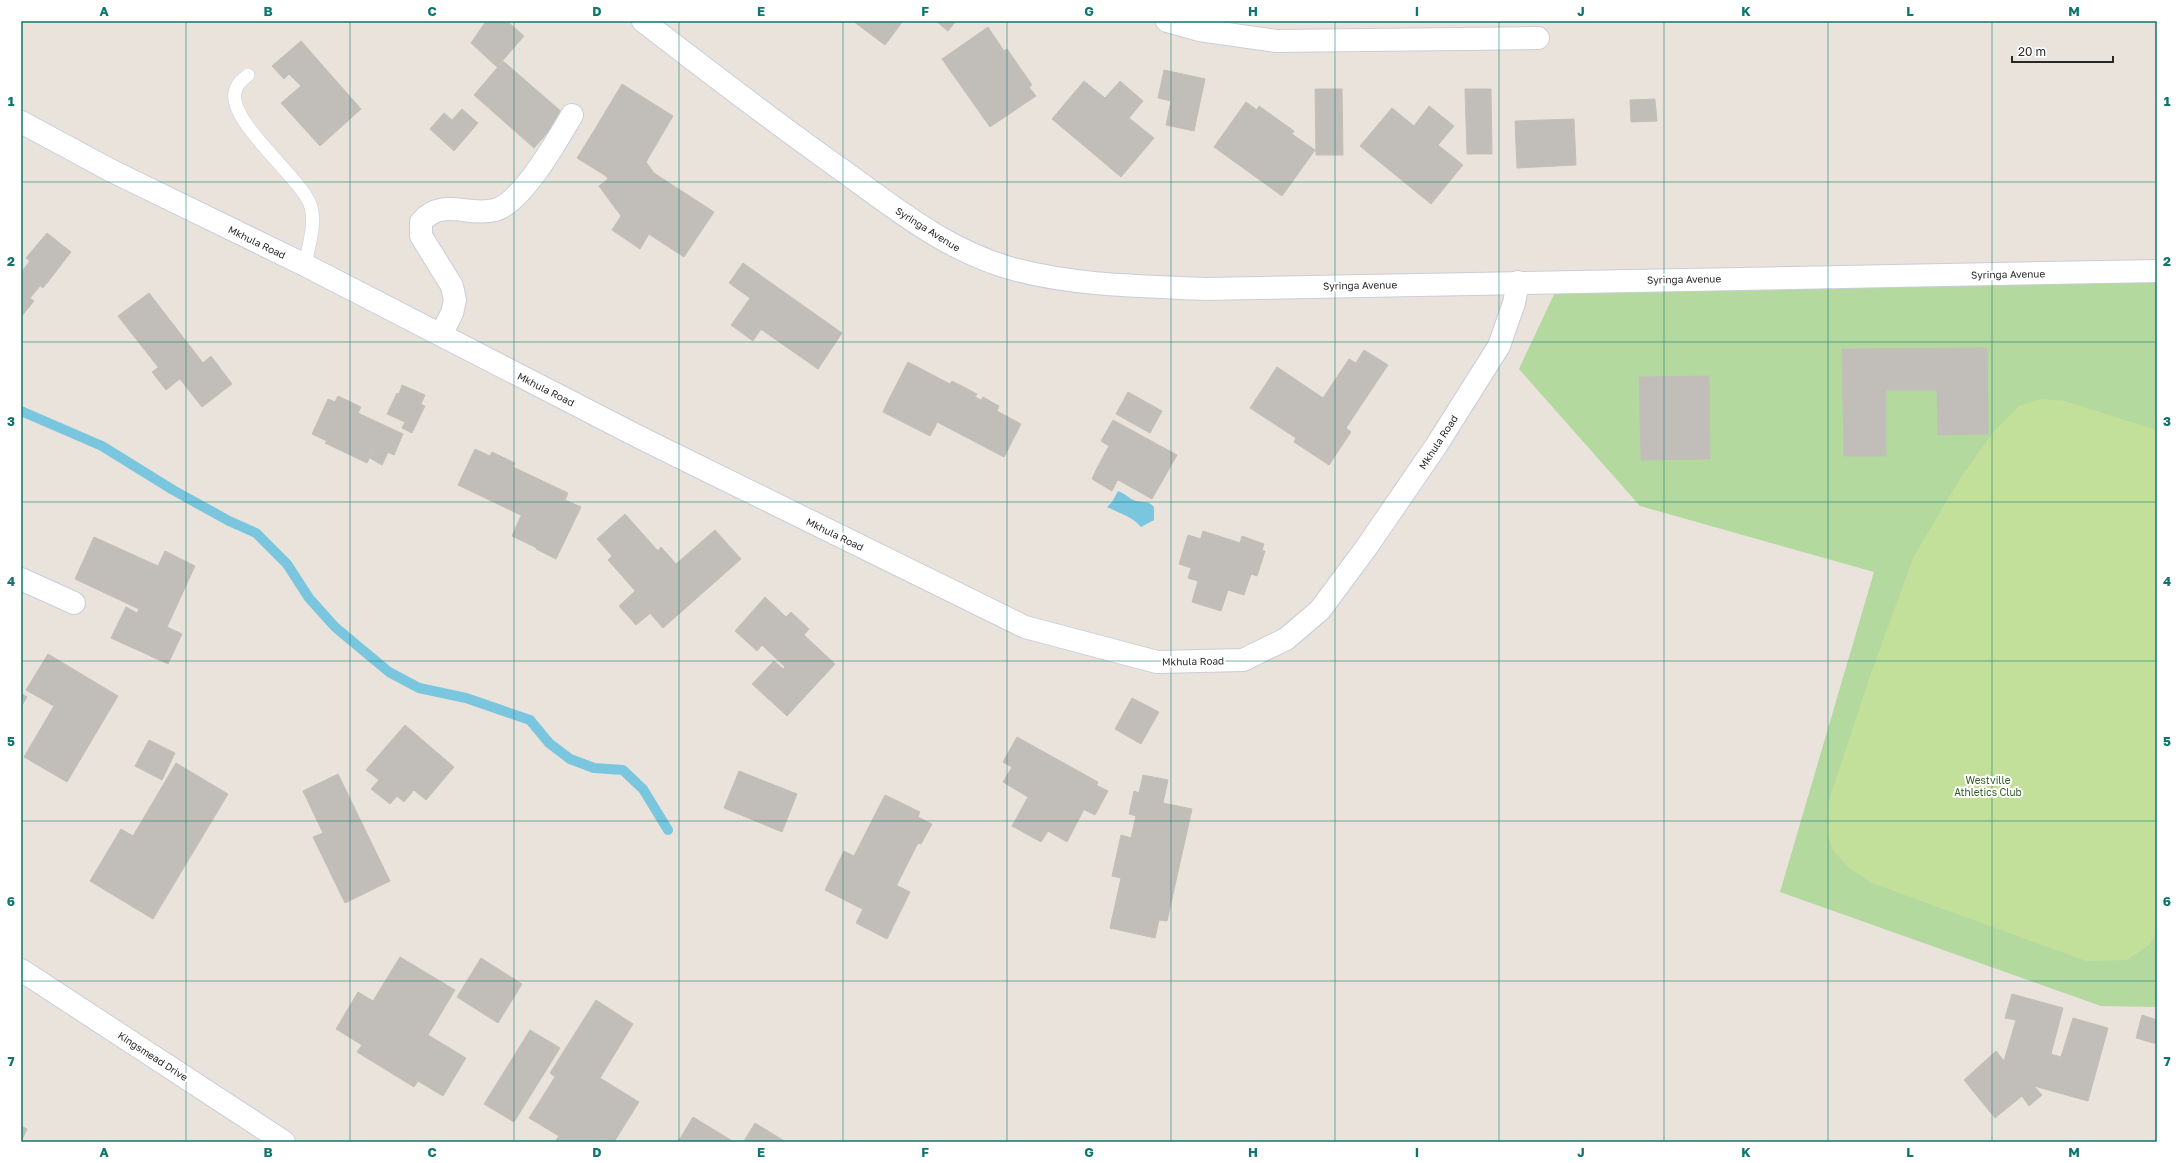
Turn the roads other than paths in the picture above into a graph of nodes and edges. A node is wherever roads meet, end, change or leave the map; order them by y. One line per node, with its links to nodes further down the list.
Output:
1 (643, 21): 9 (street, Syringa Avenue)
2 (1167, 21): 3 (street)
3 (1538, 38)
4 (248, 75): 7 (lane)
5 (572, 115): 10 (street)
6 (21, 122): 7 (street, Mkhula Road)
7 (305, 265): 10 (street, Mkhula Road)
8 (2157, 271): 9 (street, Syringa Avenue)
9 (1518, 282): 10 (street, Mkhula Road)
10 (441, 335)
11 (21, 579): 12 (street)
12 (74, 603)
13 (21, 970): 14 (street, Kingsmead Drive)
14 (284, 1142)

